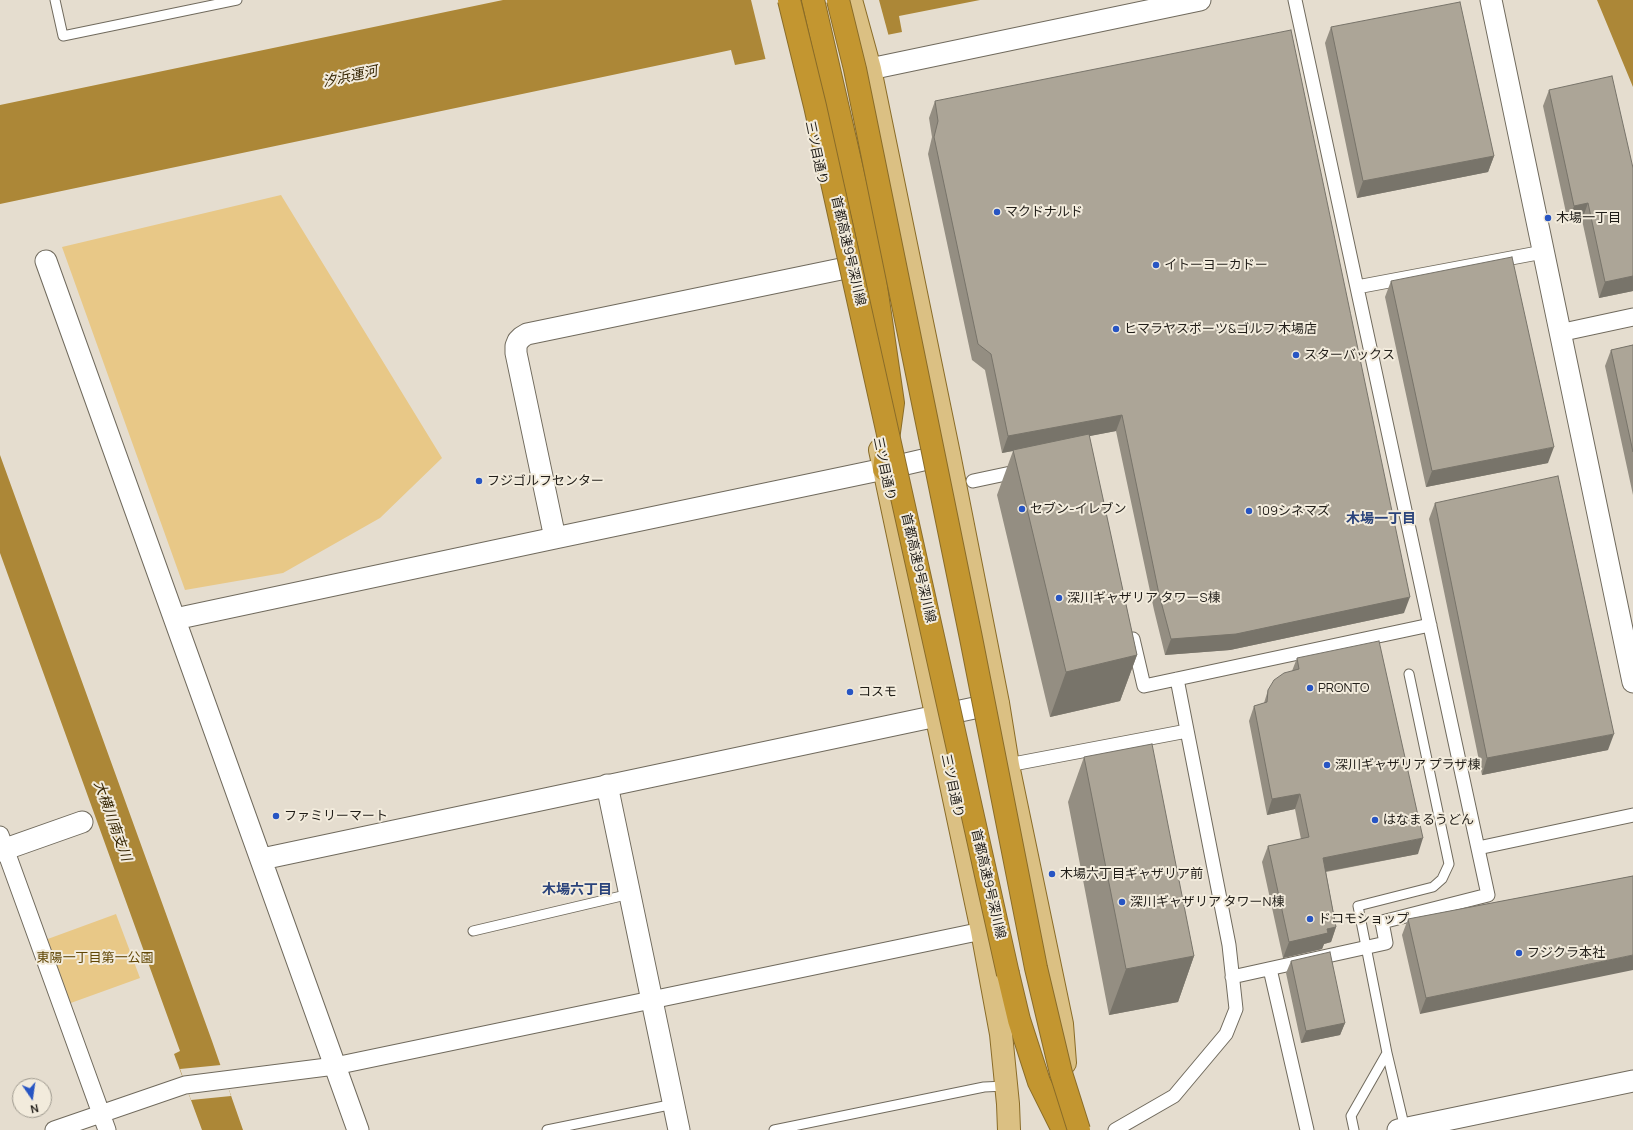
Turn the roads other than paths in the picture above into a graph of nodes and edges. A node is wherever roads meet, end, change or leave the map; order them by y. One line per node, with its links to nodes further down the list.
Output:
1 (55, 0): 2 (lane)
2 (237, 0)
3 (779, 0): 14 (main road, 三ツ目通り)
4 (789, 0): 60 (highway, 首都高速9号深川線, bridge)
5 (813, 0): 19 (highway)
6 (838, 0): 62 (highway, bridge)
7 (851, 0): 11 (main road)
8 (1200, 0): 11 (street)
9 (1295, 0): 15 (street)
10 (1491, 0): 12 (street)
11 (870, 69): 18 (main road)
12 (1543, 252): 15 (street); 17 (street)
13 (46, 260): 23 (street)
14 (841, 269): 19 (main road, 三ツ目通り); 22 (street)
15 (1357, 287): 24 (street)
16 (1633, 317): 17 (street)
17 (1560, 333): 28 (street)
18 (949, 454): 19 (street); 29 (main road)
19 (884, 469): 22 (street); 30 (main road, 三ツ目通り)
20 (1032, 469): 21 (street)
21 (973, 481)
22 (555, 538): 23 (street)
23 (175, 619): 38 (street)
24 (1430, 625): 27 (street); 37 (street)
25 (1130, 626): 27 (street)
26 (1409, 674): 42 (lane)
27 (1177, 679): 31 (street)
28 (1633, 682)
29 (998, 703): 30 (street); 32 (main road)
30 (937, 716): 33 (street); 40 (main road, 三ツ目通り)
31 (1187, 731): 32 (street); 44 (street)
32 (1008, 765): 61 (main road)
33 (607, 785): 38 (street); 39 (street)
34 (1633, 815): 37 (street)
35 (82, 822): 36 (street)
36 (2, 845): 51 (street)
37 (1478, 848): 42 (street)
38 (262, 859): 47 (street)
39 (630, 894): 41 (lane); 45 (street)
40 (982, 930): 45 (street); 49 (main road, 三ツ目通り)
41 (473, 931)
42 (1366, 949): 43 (street); 46 (lane)
43 (1270, 969): 44 (street); 64 (street)
44 (1232, 977): 63 (street)
45 (652, 999): 47 (street); 50 (street)
46 (1387, 1053): 52 (lane); 65 (lane)
47 (335, 1066): 51 (street); 55 (street)
48 (1633, 1081): 52 (street)
49 (1006, 1086): 58 (lane); 59 (main road, 三ツ目通り)
50 (674, 1104): 56 (lane); 57 (street)
51 (101, 1113): 53 (street); 54 (street)
52 (1402, 1129)
53 (54, 1130)
54 (107, 1130)
55 (358, 1130)
56 (547, 1130)
57 (679, 1130)
58 (774, 1130)
59 (1009, 1130)
60 (1062, 1130)
61 (1068, 1130)
62 (1079, 1130)
63 (1115, 1130)
64 (1307, 1130)
65 (1354, 1130)

